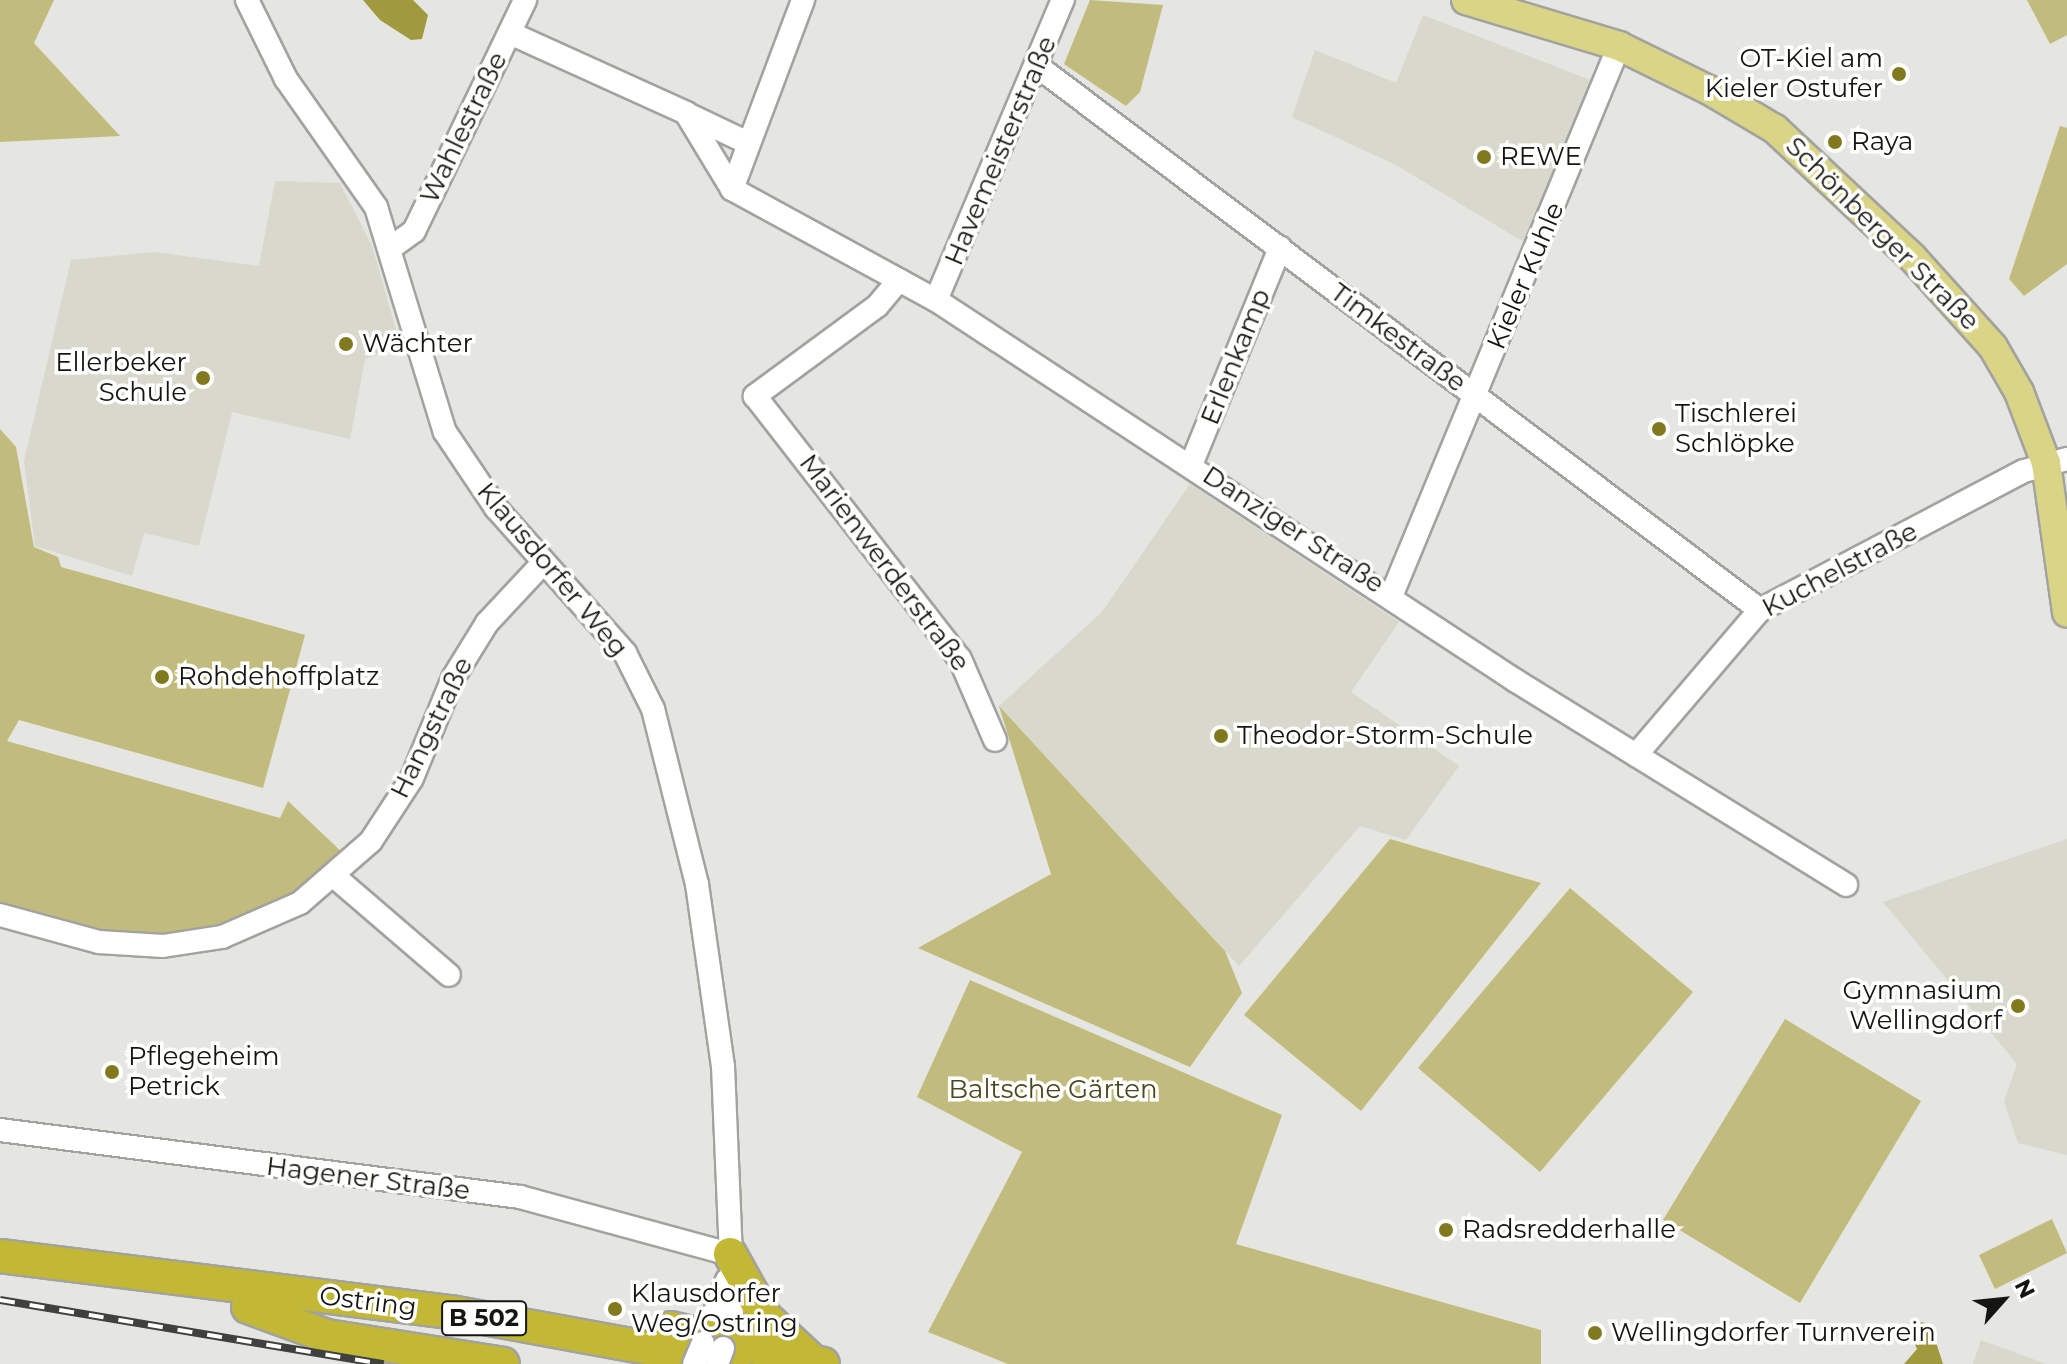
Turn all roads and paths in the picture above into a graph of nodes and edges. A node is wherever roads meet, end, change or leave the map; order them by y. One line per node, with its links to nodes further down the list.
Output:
1 (247, 0): 12 (street, Klausdorfer Weg)
2 (525, 0): 6 (street, Wahlestraße)
3 (803, 0): 10 (street)
4 (1063, 0): 8 (street, Havemeisterstraße)
5 (1466, 0): 7 (main road, Schönberger Straße)
6 (510, 33): 9 (street); 12 (street, Wahlestraße)
7 (1619, 46): 16 (street, Kieler Kuhle); 17 (main road, Schönberger Straße)
8 (1037, 66): 13 (street, Timkestraße); 15 (street, Havemeisterstraße)
9 (686, 113): 10 (street); 11 (street)
10 (748, 143): 11 (street)
11 (732, 189): 14 (street, Danziger Straße)
12 (392, 247): 19 (street, Klausdorfer Weg)
13 (1280, 248): 16 (street, Timkestraße); 18 (street, Erlenkamp)
14 (899, 280): 15 (street, Danziger Straße); 23 (street, Marienwerderstraße)
15 (936, 300): 18 (street, Danziger Straße)
16 (1475, 397): 20 (street, Kieler Kuhle); 21 (street, Timkestraße)
17 (2056, 461): 21 (street, Kuchelstraße); 22 (main road, Schönberger Straße)
18 (1191, 465): 20 (street, Danziger Straße)
19 (542, 564): 25 (street, Hangstraße); 31 (street, Klausdorfer Weg)
20 (1392, 594): 24 (street, Danziger Straße)
21 (1760, 610): 24 (street, Kuchelstraße)
22 (2067, 613)
23 (995, 740)
24 (1636, 755): 26 (street, Danziger Straße)
25 (335, 877): 27 (street, Hangstraße); 28 (street)
26 (1846, 885)
27 (0, 915)
28 (449, 975)
29 (0, 1130): 31 (street, Hagener Straße)
30 (0, 1256): 33 (highway, Ostring / B 502)
31 (729, 1267): 34 (street, Klausdorfer Weg); 35 (highway)
32 (0, 1278): 33 (highway, Ostring / B 502)
33 (241, 1296): 34 (highway, Ostring / B 502); 36 (highway); 37 (highway, Ostring / B 502)
34 (715, 1351): 35 (highway, Ostring)
35 (818, 1363)
36 (503, 1364)
37 (634, 1364)

